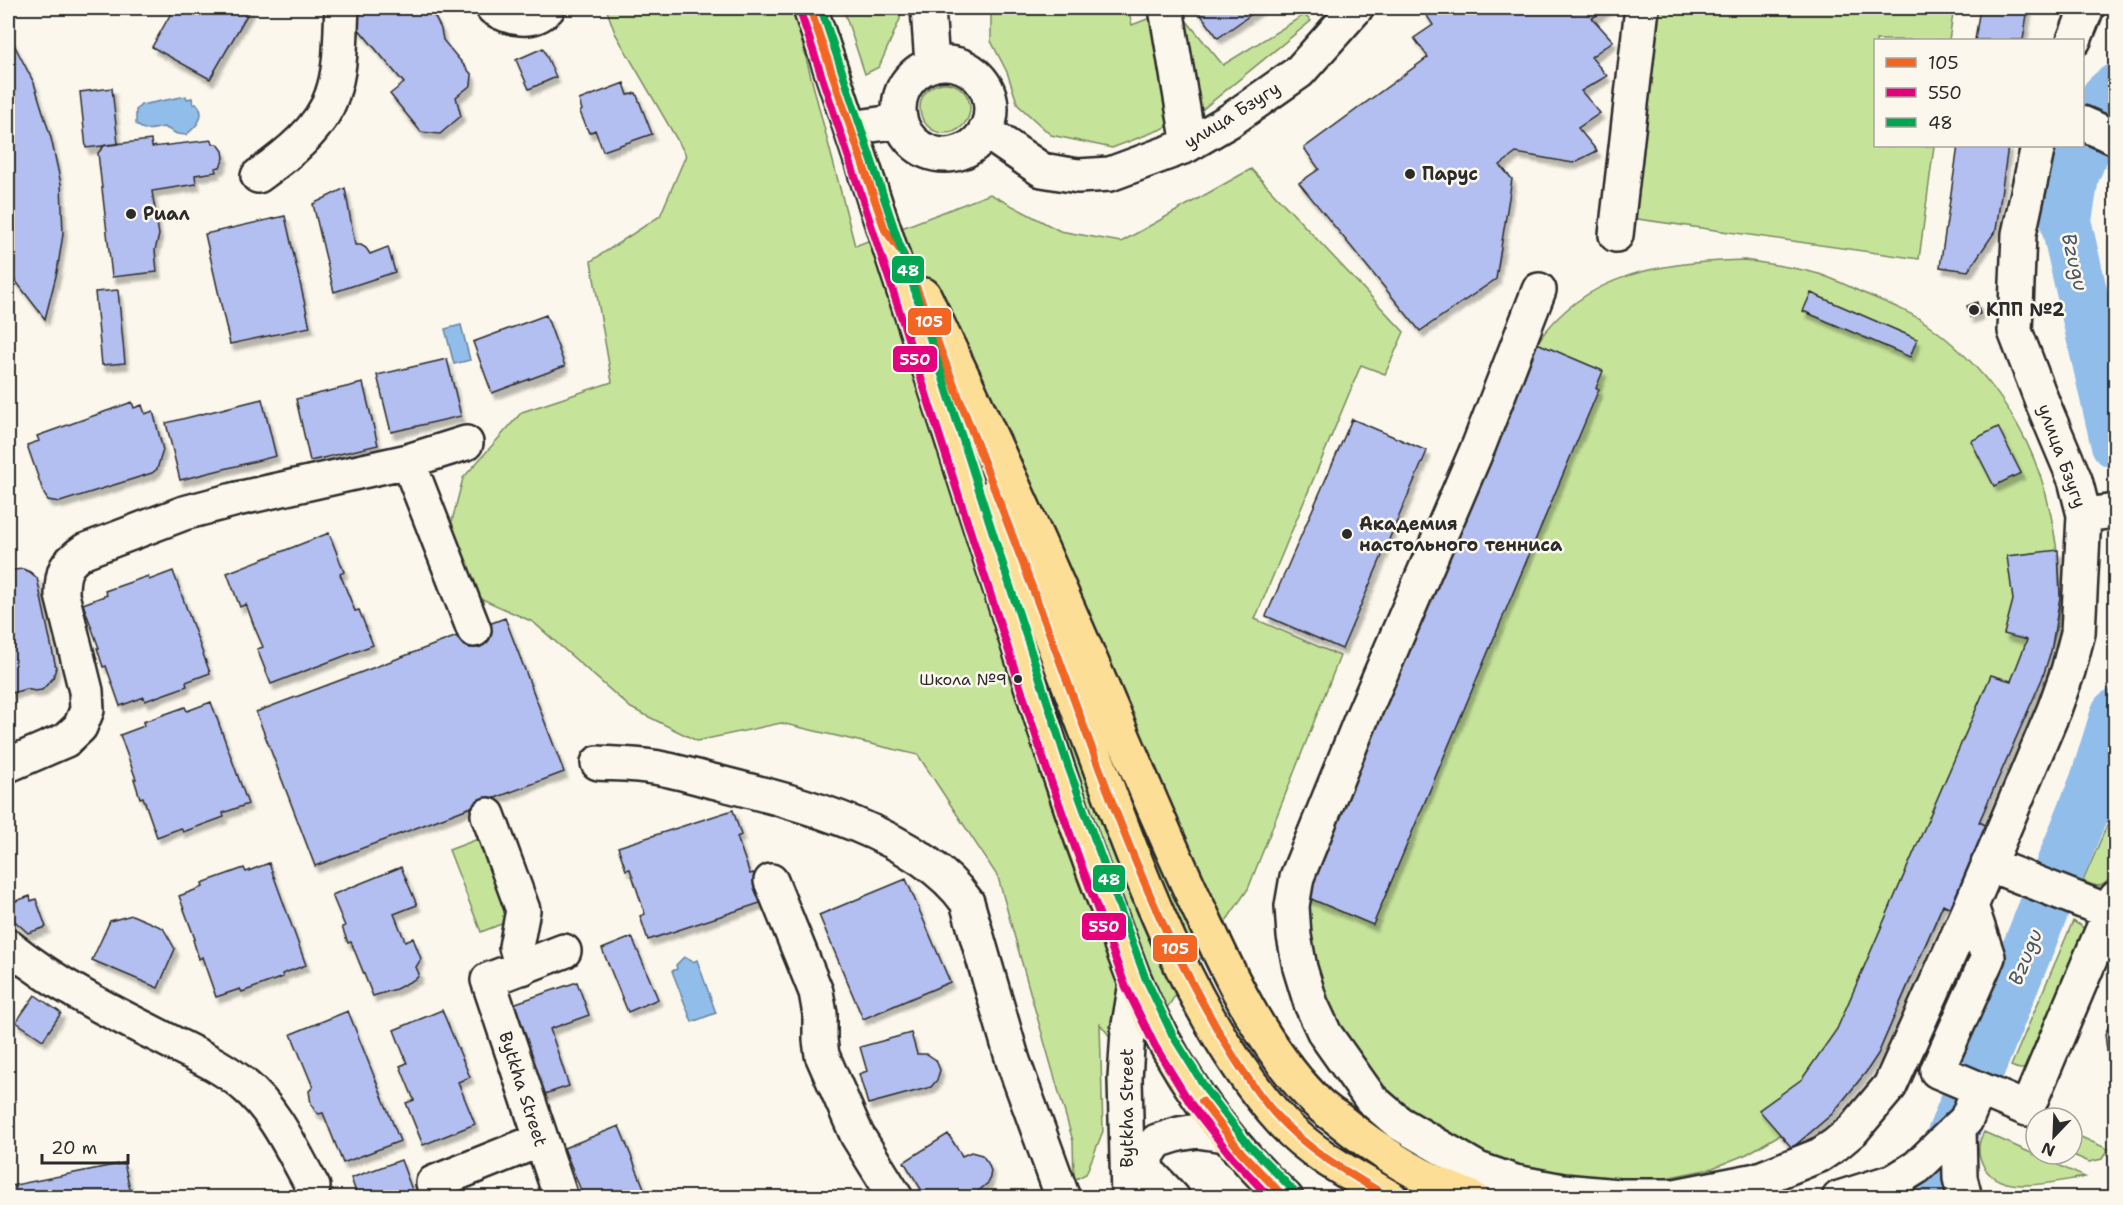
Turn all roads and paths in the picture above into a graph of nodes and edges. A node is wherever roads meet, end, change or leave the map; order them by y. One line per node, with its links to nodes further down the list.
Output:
1 (342, 8): 19 (street)
2 (493, 8): 3 (street)
3 (548, 8)
4 (810, 8): 14 (main road)
5 (928, 8): 11 (street)
6 (1166, 8): 17 (street)
7 (1356, 8): 17 (street, улица Бзугу)
8 (1642, 8): 20 (street)
9 (2087, 8): 10 (street)
10 (2074, 39)
11 (932, 64): 12 (street); 15 (street)
12 (900, 121): 14 (street); 15 (street)
13 (2084, 124): 16 (street)
14 (851, 128): 21 (main road)
15 (985, 131): 17 (street, улица Бзугу)
16 (2115, 138)
17 (1186, 146)
18 (2038, 147): 25 (street, улица Бзугу)
19 (258, 176)
20 (1616, 235)
21 (895, 243): 37 (main road); 50 (main road); 51 (main road)
22 (1539, 290): 33 (street, улица Бзугу)
23 (466, 443): 24 (street)
24 (408, 461): 26 (street); 28 (street)
25 (2100, 513): 30 (street, улица Бзугу)
26 (474, 630)
27 (598, 763): 46 (street)
28 (8, 765)
29 (488, 815): 36 (street)
30 (1988, 864): 32 (street); 33 (street, улица Бзугу)
31 (771, 881): 45 (street)
32 (2102, 904): 38 (street)
33 (1971, 906): 38 (street)
34 (8, 946): 43 (street)
35 (564, 951): 36 (street)
36 (522, 968): 41 (street, Bytkha Street)
37 (1136, 983): 40 (main road); 47 (street, Bytkha Street)
38 (1979, 1089): 39 (street)
39 (1959, 1128): 52 (street); 53 (street)
40 (1225, 1135): 47 (street); 49 (main road)
41 (540, 1140): 42 (street); 44 (street, Bytkha Street)
42 (433, 1183)
43 (313, 1187)
44 (561, 1197)
45 (896, 1197)
46 (1063, 1197)
47 (1131, 1197): 48 (street)
48 (1173, 1197)
49 (1286, 1197)
50 (1391, 1197)
51 (1472, 1197)
52 (1839, 1197)
53 (1965, 1197)

